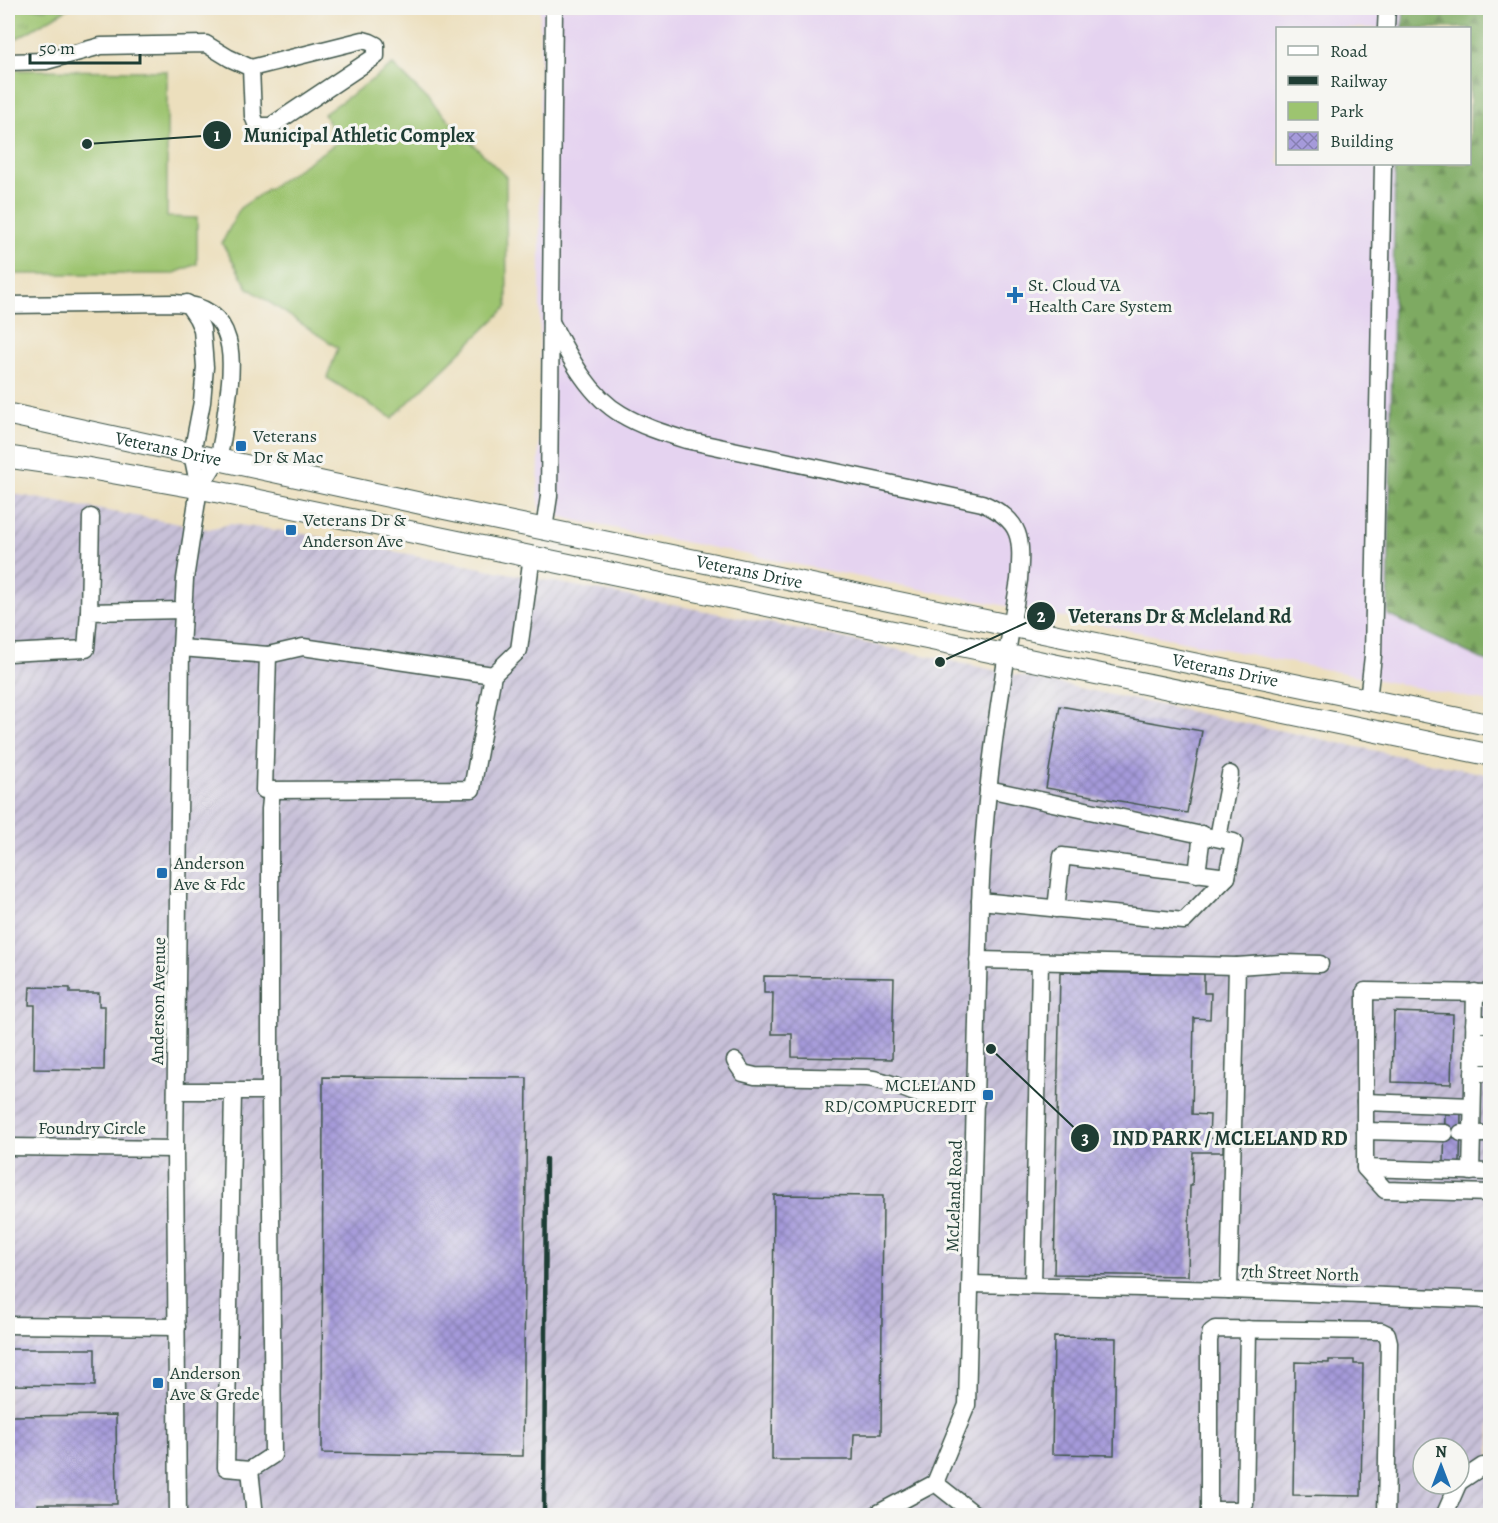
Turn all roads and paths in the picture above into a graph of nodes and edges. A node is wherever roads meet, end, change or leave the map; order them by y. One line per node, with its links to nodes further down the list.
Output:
1 (554, 8): 9 (street)
2 (1387, 8): 3 (street)
3 (1386, 27)
4 (8, 62): 5 (street)
5 (251, 68): 5 (street)
6 (1383, 165): 26 (street)
7 (187, 303): 8 (street); 11 (street, Anderson Avenue); 13 (street, Anderson Avenue)
8 (8, 306)
9 (551, 322): 16 (street); 20 (street, McLeland Road)
10 (8, 414): 11 (main road, Veterans Drive)
11 (192, 454): 13 (main road, Veterans Drive); 14 (street, Anderson Avenue)
12 (8, 458): 14 (main road, Veterans Drive)
13 (217, 459): 14 (street, Anderson Avenue); 16 (main road, Veterans Drive)
14 (199, 488): 17 (main road, Veterans Drive); 18 (street, Anderson Avenue)
15 (91, 517): 19 (street)
16 (544, 529): 20 (main road, Veterans Drive)
17 (532, 556): 24 (main road, Veterans Drive); 25 (street)
18 (183, 610): 19 (street); 21 (street, Anderson Avenue)
19 (89, 612): 22 (street)
20 (1012, 626): 24 (street, McLeland Road); 26 (main road, Veterans Drive)
21 (181, 648): 23 (street); 46 (street, Anderson Avenue)
22 (8, 653)
23 (268, 655): 25 (street); 31 (street)
24 (1007, 655): 28 (main road, Veterans Drive); 30 (street, McLeland Road)
25 (493, 675): 31 (street)
26 (1368, 700): 27 (main road, Veterans Drive)
27 (1491, 725)
28 (1491, 755)
29 (1230, 774): 33 (street)
30 (988, 789): 32 (street); 36 (street, McLeland Road)
31 (272, 790): 48 (street)
32 (1202, 834): 33 (street); 34 (street)
33 (1218, 838): 35 (street)
34 (1197, 874): 35 (street); 37 (street)
35 (1227, 878): 37 (street)
36 (980, 901): 37 (street); 38 (street, McLeland Road)
37 (1056, 909)
38 (978, 960): 39 (street); 49 (street, McLeland Road)
39 (1040, 962): 41 (street); 62 (street)
40 (1320, 964): 41 (street)
41 (1237, 966): 63 (street, 7th Street North)
42 (1483, 993): 43 (street); 50 (street)
43 (1482, 1024): 44 (street)
44 (1481, 1057): 51 (street)
45 (735, 1061): 49 (street)
46 (176, 1091): 47 (street); 56 (street, Anderson Avenue)
47 (233, 1091): 48 (street); 69 (street)
48 (270, 1091): 69 (street)
49 (976, 1102): 61 (street, McLeland Road)
50 (1365, 1102): 51 (street); 52 (street)
51 (1472, 1106): 53 (street)
52 (1365, 1131): 53 (street); 57 (street)
53 (1459, 1133): 54 (street); 58 (street)
54 (1491, 1134)
55 (8, 1147): 56 (street, Foundry Circle)
56 (175, 1149): 66 (street, Anderson Avenue)
57 (1365, 1168): 58 (street); 60 (street)
58 (1471, 1172): 59 (street)
59 (1491, 1172)
60 (1491, 1193)
61 (971, 1284): 62 (street); 71 (street, McLeland Road)
62 (1033, 1285): 63 (street)
63 (1229, 1290): 64 (street, 7th Street North)
64 (1491, 1300)
65 (8, 1325): 66 (street)
66 (177, 1327): 74 (street, Anderson Avenue)
67 (1248, 1329): 73 (street); 73 (street); 78 (street)
68 (1483, 1466): 70 (street)
69 (250, 1470): 75 (street)
70 (1471, 1474)
71 (935, 1482): 76 (street); 77 (street)
72 (1452, 1496): 79 (street)
73 (1209, 1513)
74 (178, 1515)
75 (255, 1515)
76 (873, 1515)
77 (977, 1515)
78 (1386, 1515)
79 (1444, 1515)

